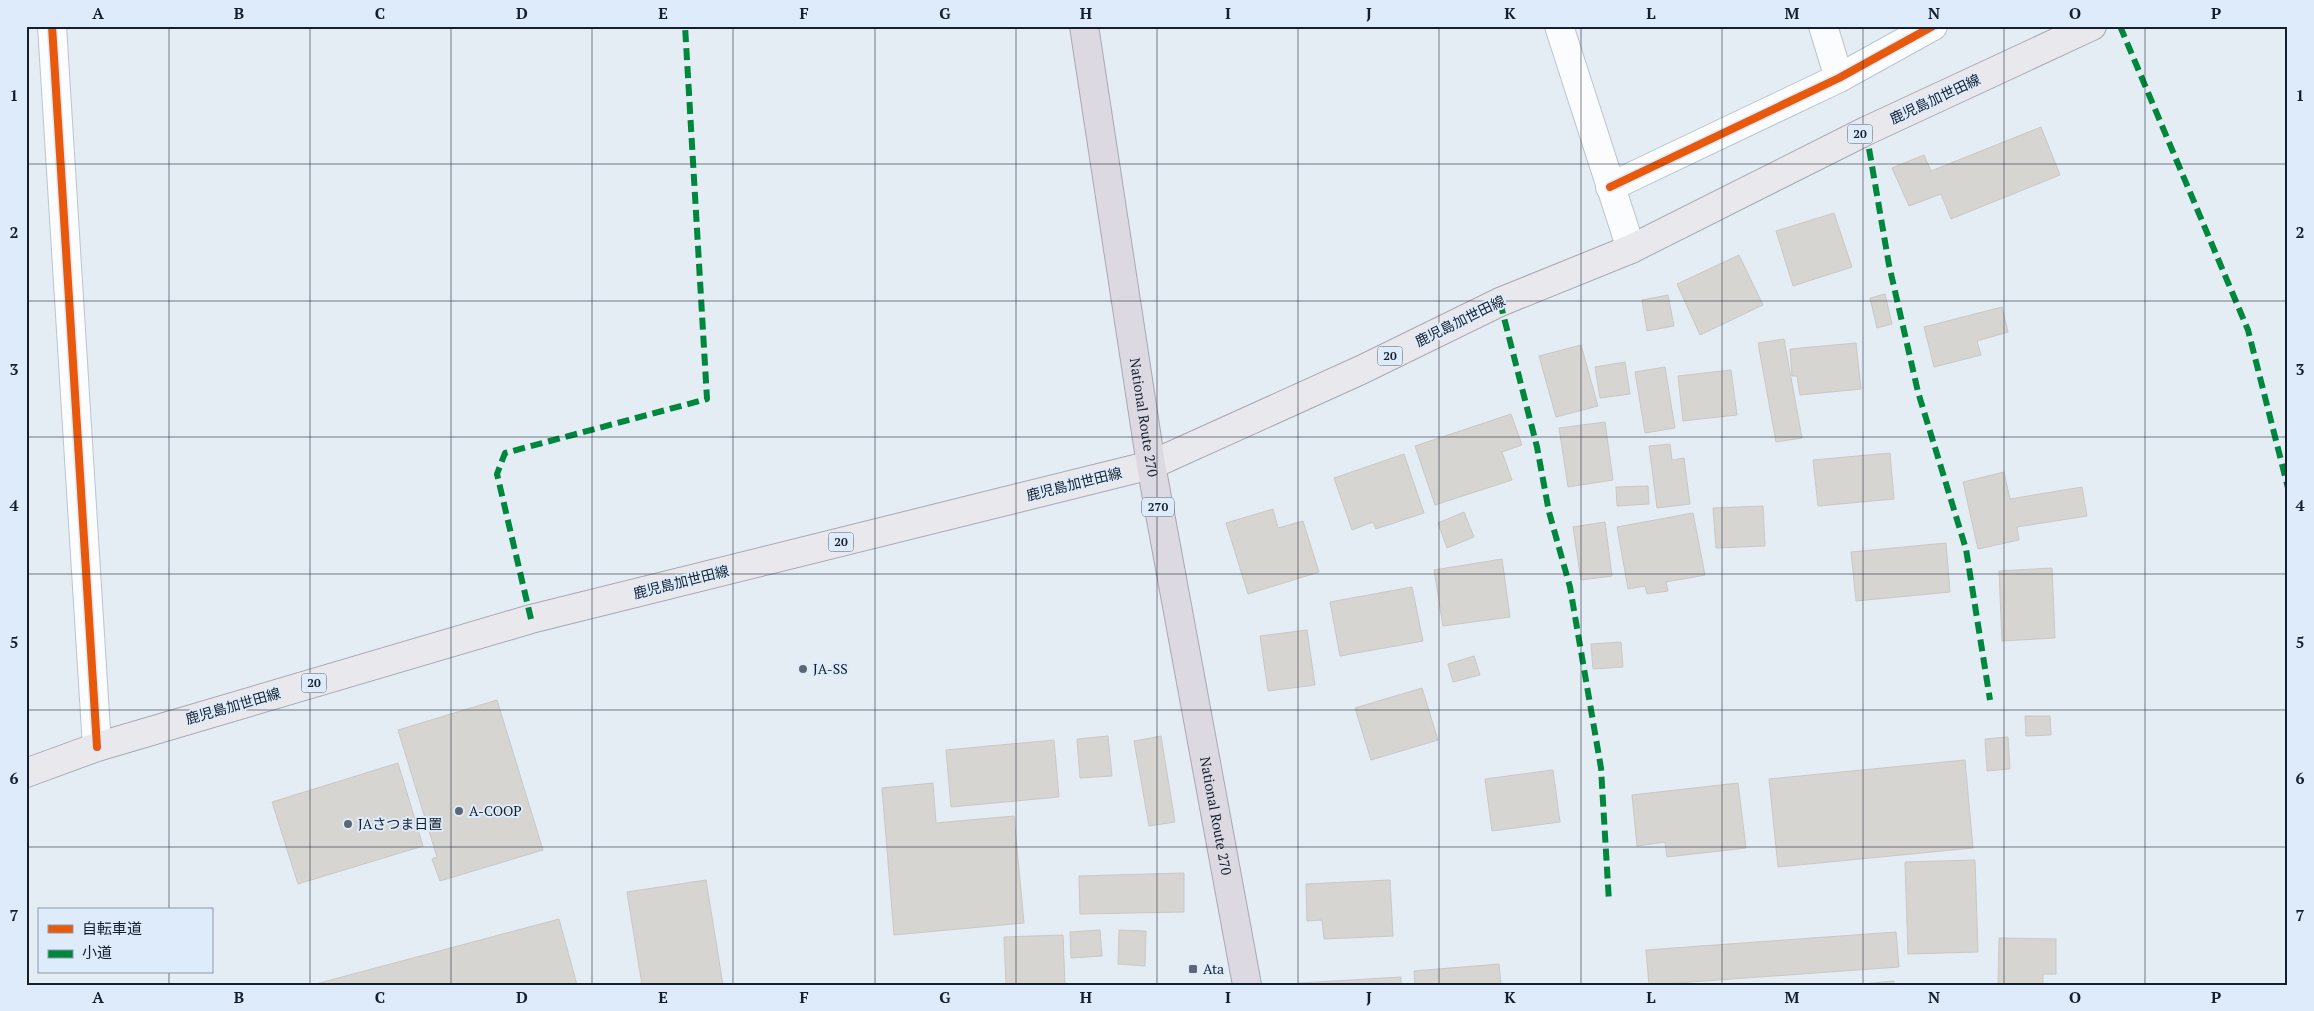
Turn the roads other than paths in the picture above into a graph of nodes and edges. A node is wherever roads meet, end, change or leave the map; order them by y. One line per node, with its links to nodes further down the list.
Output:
1 (52, 26): 11 (street)
2 (1084, 26): 10 (highway, National Route 270 / 270)
3 (1560, 26): 8 (street)
4 (1823, 26): 7 (street)
5 (1933, 26): 7 (street)
6 (2092, 26): 9 (main road, 鹿児島加世田線 / 20)
7 (1839, 78): 8 (street)
8 (1610, 187): 9 (street)
9 (1631, 249): 10 (main road, 鹿児島加世田線 / 20)
10 (1151, 465): 11 (main road, 鹿児島加世田線 / 20); 13 (highway, National Route 270 / 270)
11 (97, 746): 12 (main road, 鹿児島加世田線 / 20)
12 (26, 773)
13 (1247, 985)

